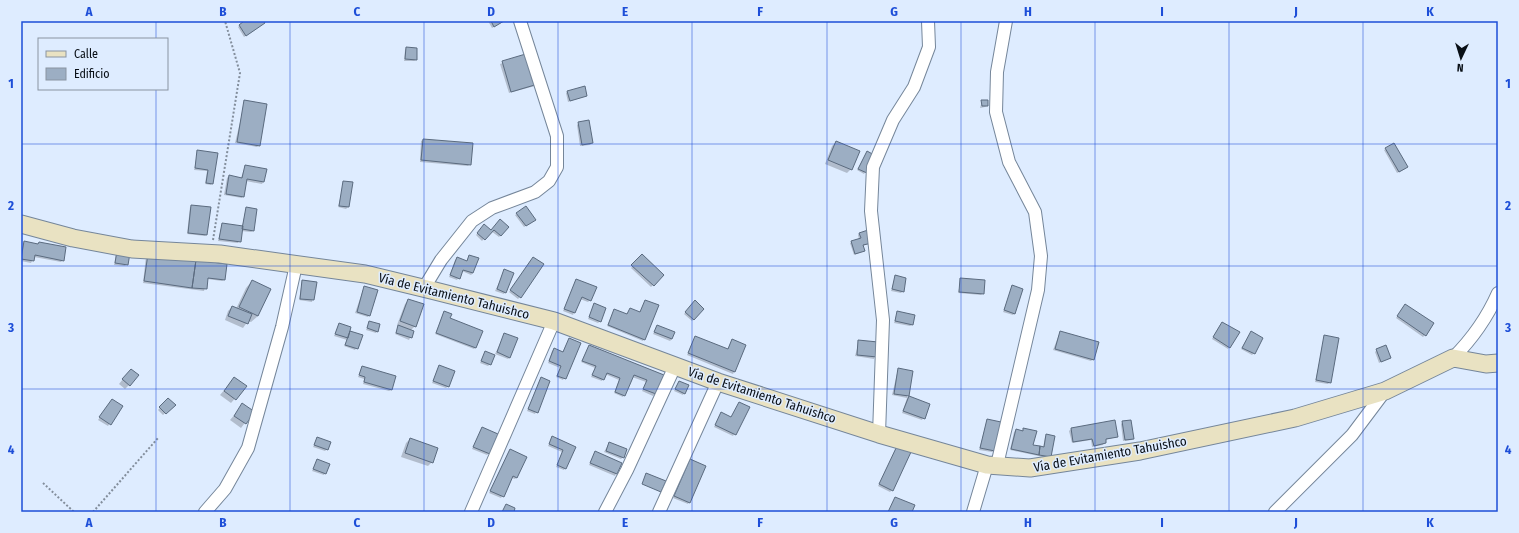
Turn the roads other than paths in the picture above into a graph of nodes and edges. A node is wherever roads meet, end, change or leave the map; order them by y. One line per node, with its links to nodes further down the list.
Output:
1 (520, 21): 6 (street)
2 (928, 21): 14 (street)
3 (1006, 21): 15 (street)
4 (21, 224): 5 (main road, Vía de Evitamiento Tahuishco)
5 (296, 265): 6 (main road, Vía de Evitamiento Tahuishco); 16 (street)
6 (424, 288): 8 (main road, Vía de Evitamiento Tahuishco)
7 (1498, 293): 9 (street)
8 (554, 321): 11 (main road, Vía de Evitamiento Tahuishco); 17 (street)
9 (1453, 358): 10 (main road); 13 (main road, Vía de Evitamiento Tahuishco)
10 (1498, 363)
11 (675, 366): 12 (main road, Vía de Evitamiento Tahuishco); 18 (street)
12 (718, 382): 14 (main road, Vía de Evitamiento Tahuishco); 19 (street)
13 (1385, 391): 15 (main road, Vía de Evitamiento Tahuishco); 21 (street)
14 (879, 434): 15 (main road, Vía de Evitamiento Tahuishco)
15 (992, 465): 20 (street)
16 (204, 512)
17 (471, 512)
18 (605, 512)
19 (659, 512)
20 (973, 512)
21 (1275, 512)

